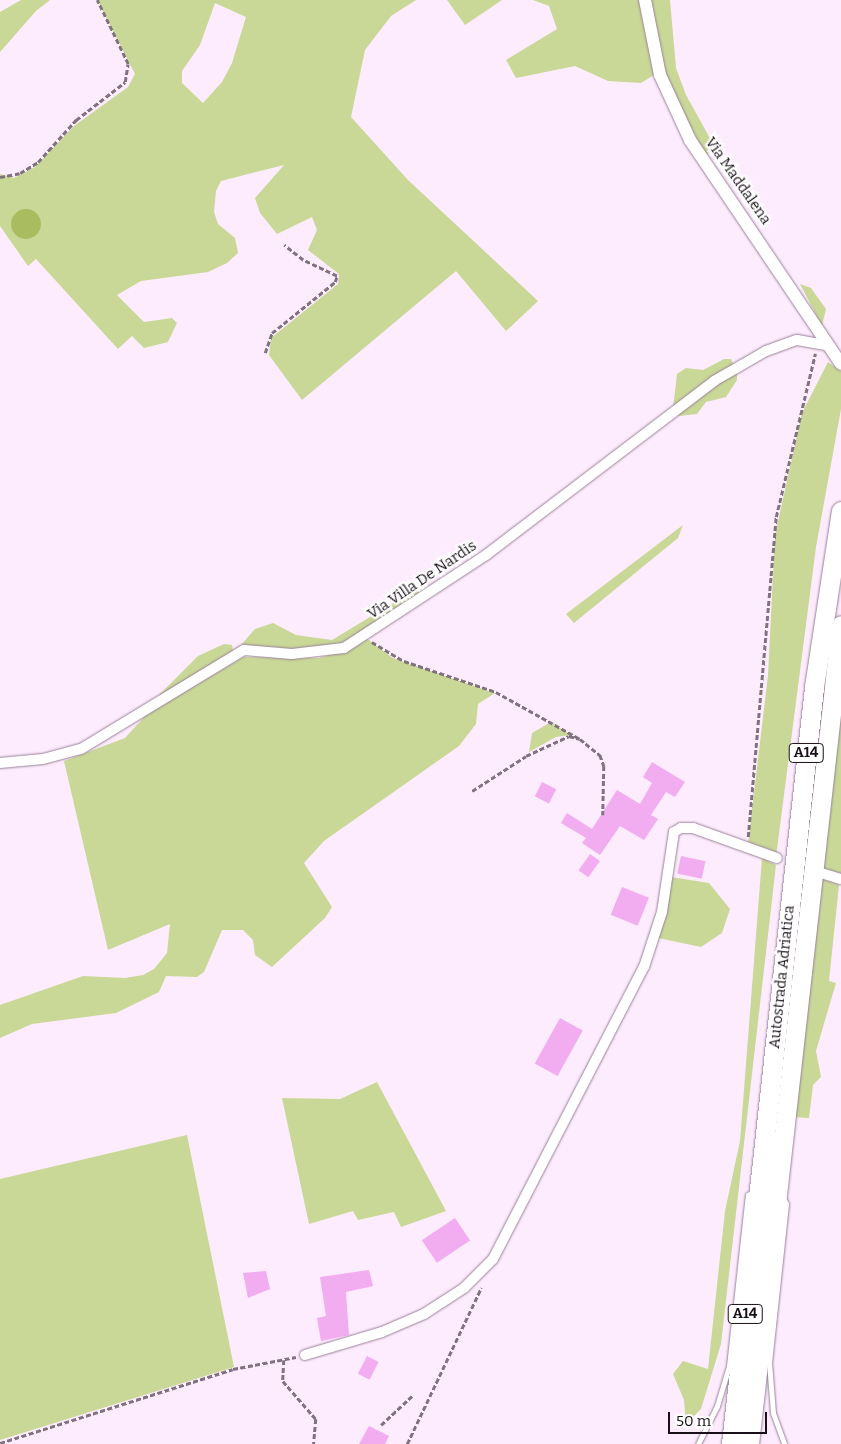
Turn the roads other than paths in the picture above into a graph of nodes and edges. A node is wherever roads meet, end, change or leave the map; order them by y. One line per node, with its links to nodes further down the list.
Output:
1 (646, 0): 2 (street, Via Maddalena)
2 (826, 344): 3 (street, Via Maddalena); 6 (street, Via Villa De Nardis)
3 (841, 364)
4 (841, 511): 10 (highway, Autostrada Adriatica / A14)
5 (841, 625): 10 (highway, Autostrada Adriatica / A14)
6 (0, 763)
7 (777, 858): 11 (street)
8 (821, 873): 9 (street)
9 (841, 879)
10 (768, 1184): 12 (lane); 13 (highway, Autostrada Adriatica / A14); 14 (highway, Autostrada Adriatica / A14); 15 (lane)
11 (305, 1355)
12 (698, 1444)
13 (731, 1444)
14 (749, 1444)
15 (784, 1444)

